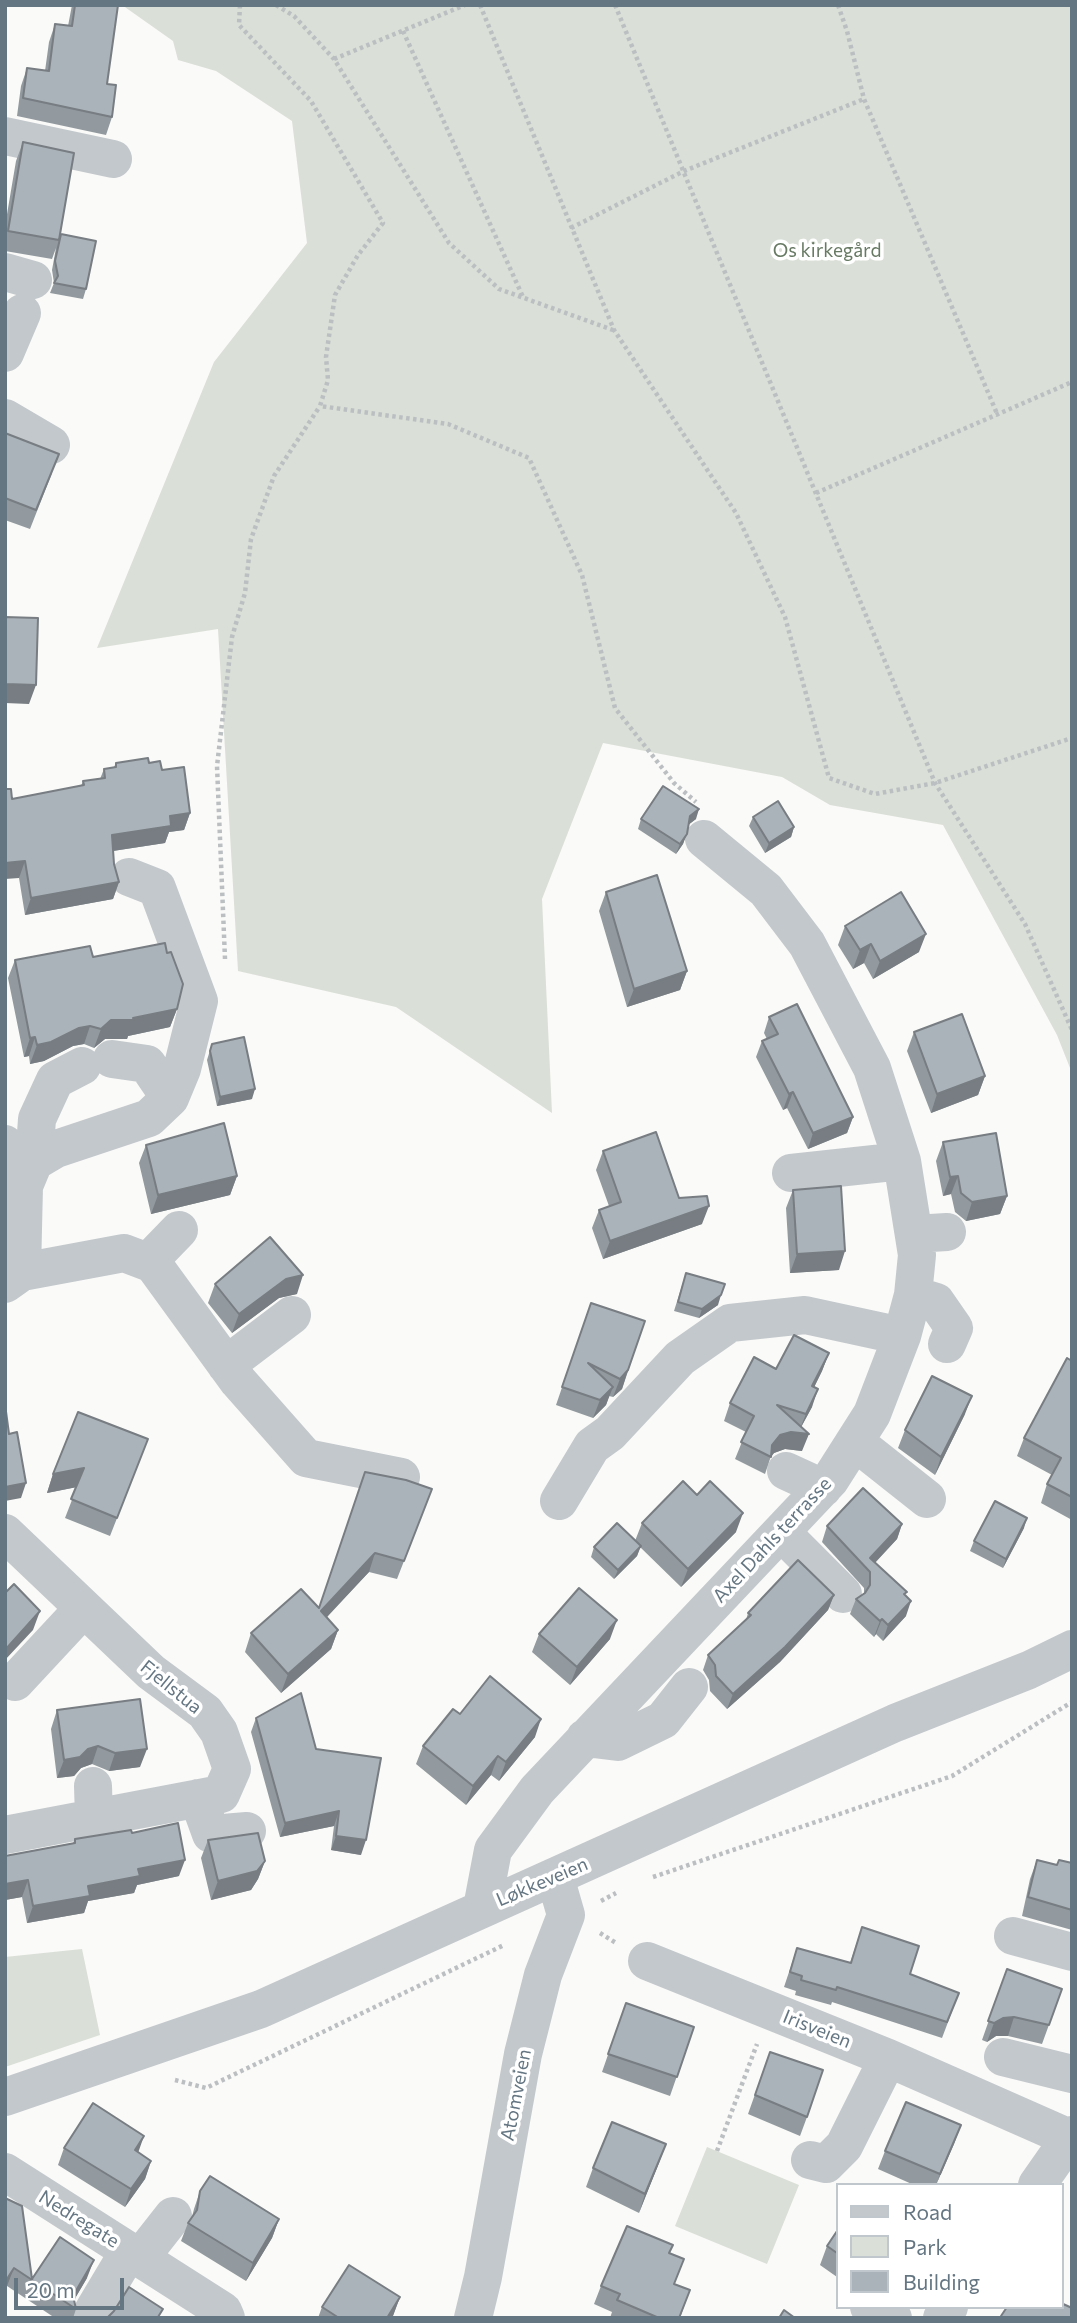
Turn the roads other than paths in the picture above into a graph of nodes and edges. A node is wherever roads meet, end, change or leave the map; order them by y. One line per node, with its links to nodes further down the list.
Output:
1 (5, 136): 2 (street)
2 (113, 159)
3 (20, 289): 4 (street)
4 (5, 354)
5 (5, 418): 6 (street)
6 (51, 446)
7 (704, 839): 10 (street, Axel Dahls terrasse)
8 (130, 877): 9 (street)
9 (170, 1098): 11 (street); 11 (street)
10 (902, 1161): 12 (street); 16 (street, Axel Dahls terrasse)
11 (21, 1164): 15 (street)
12 (791, 1174)
13 (178, 1230): 14 (street)
14 (148, 1262): 15 (street); 20 (street)
15 (10, 1277)
16 (913, 1295): 18 (street, Axel Dahls terrasse); 19 (street)
17 (292, 1315): 20 (street)
18 (902, 1336): 21 (street, Axel Dahls terrasse); 26 (street)
19 (947, 1344)
20 (226, 1365): 23 (street)
21 (855, 1442): 24 (street, Axel Dahls terrasse); 25 (street)
22 (786, 1471): 24 (street)
23 (401, 1477)
24 (822, 1488): 27 (street, Axel Dahls terrasse)
25 (927, 1499)
26 (559, 1501)
27 (781, 1531): 29 (street); 34 (street, Axel Dahls terrasse)
28 (5, 1533): 30 (street, Fjellstua)
29 (843, 1594)
30 (82, 1610): 32 (street); 35 (street, Fjellstua)
31 (1072, 1649): 38 (street, Løkkeveien)
32 (15, 1682)
33 (689, 1687): 34 (street)
34 (585, 1738): 39 (street, Axel Dahls terrasse)
35 (198, 1798): 36 (street); 37 (street, Fjellstua)
36 (247, 1831)
37 (5, 1835)
38 (555, 1877): 39 (street, Løkkeveien); 56 (street, Atomveien)
39 (482, 1908): 46 (street, Løkkeveien)
40 (1013, 1936): 41 (street)
41 (1072, 1952)
42 (647, 1961): 43 (street, Irisveien)
43 (888, 2057): 47 (street, Irisveien); 48 (street)
44 (1003, 2057): 45 (street)
45 (1072, 2074)
46 (5, 2097)
47 (1071, 2137): 50 (street)
48 (810, 2160)
49 (5, 2172): 52 (street, Nedregate)
50 (1038, 2183)
51 (173, 2216): 52 (street)
52 (135, 2254): 54 (street, Nedregate); 55 (street)
53 (873, 2309): 57 (street)
54 (228, 2314)
55 (89, 2318)
56 (473, 2318)
57 (893, 2318)

